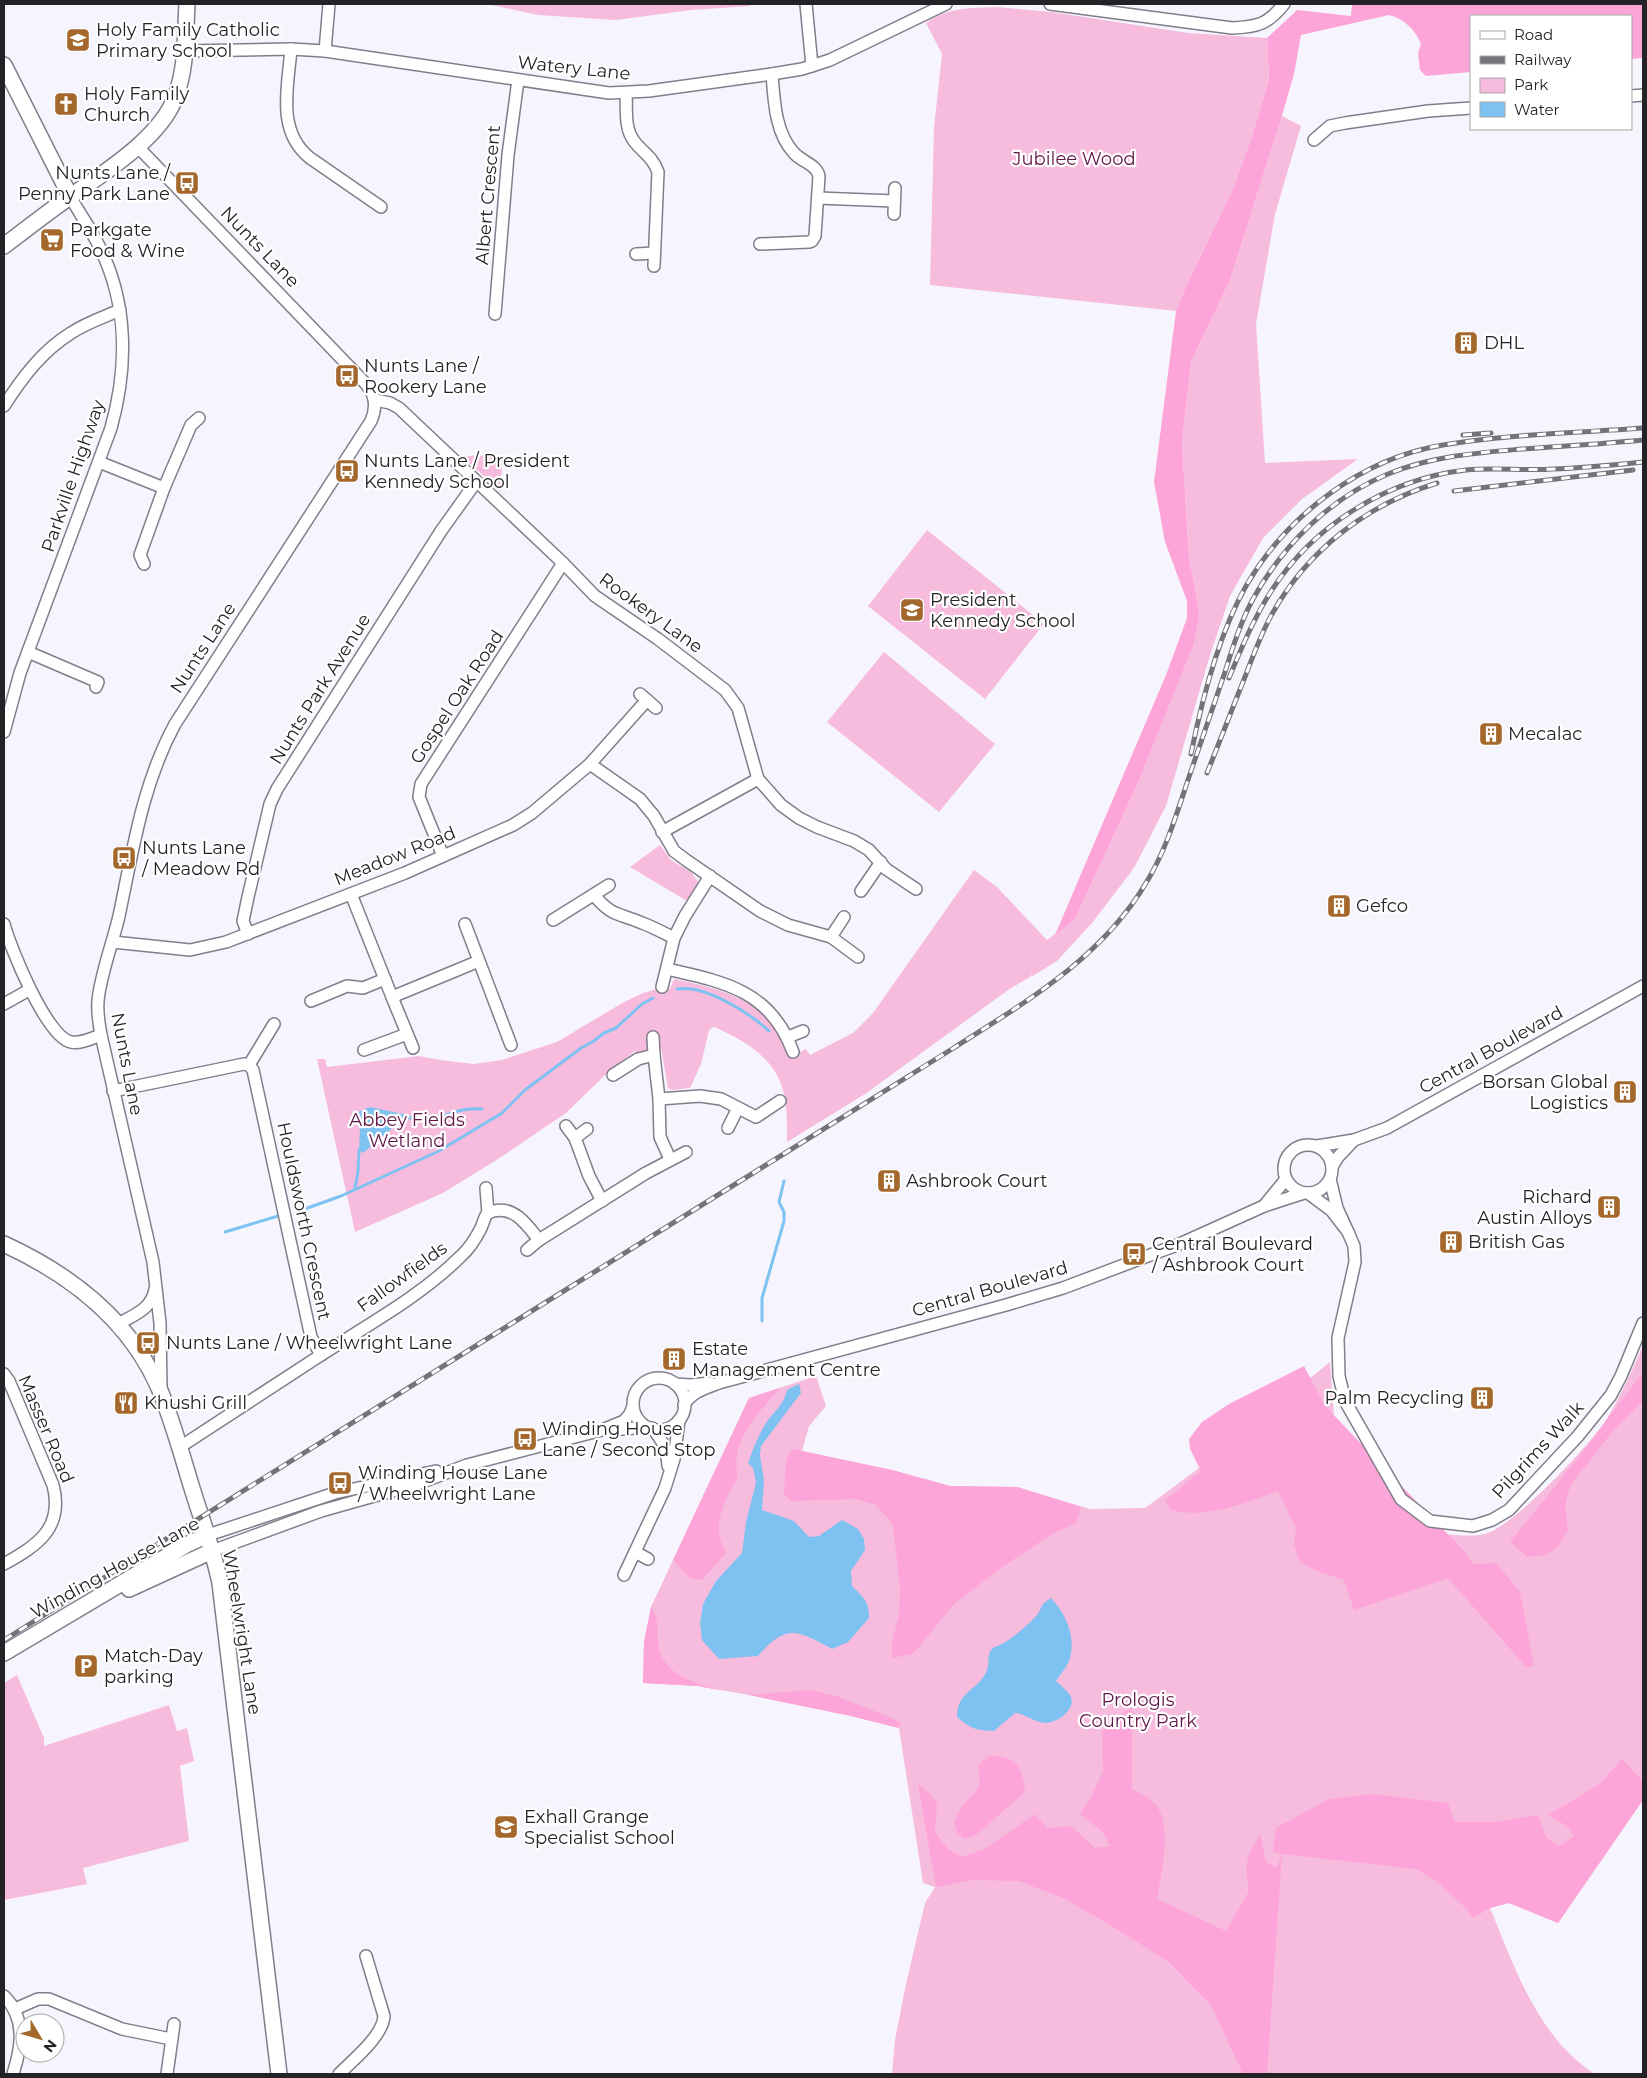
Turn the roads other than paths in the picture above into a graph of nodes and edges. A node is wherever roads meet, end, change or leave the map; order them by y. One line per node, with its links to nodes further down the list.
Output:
1 (187, 4): 8 (street)
2 (329, 4): 9 (street)
3 (806, 4): 11 (street)
4 (946, 4): 11 (street, Watery Lane)
5 (1050, 4): 6 (street)
6 (1284, 4)
7 (291, 49): 8 (street, Watery Lane); 9 (street, Watery Lane); 22 (street)
8 (184, 51): 17 (street)
9 (325, 51): 13 (street, Watery Lane)
10 (4, 65): 19 (street)
11 (812, 66): 12 (street, Watery Lane)
12 (772, 74): 14 (street, Watery Lane); 20 (street)
13 (518, 80): 14 (street, Watery Lane); 30 (street, Albert Crescent)
14 (626, 94): 27 (street)
15 (1470, 108): 16 (street)
16 (1314, 140)
17 (137, 146): 19 (street); 31 (street, Nunts Lane)
18 (894, 188): 21 (street)
19 (70, 196): 25 (street); 29 (street, Parkville Highway)
20 (818, 198): 21 (street); 24 (street)
21 (894, 201): 23 (street)
22 (381, 207)
23 (894, 214)
24 (760, 244)
25 (4, 246)
26 (636, 254): 27 (street)
27 (654, 254): 28 (street)
28 (654, 266)
29 (120, 310): 32 (street); 34 (street, Parkville Highway)
30 (495, 314)
31 (375, 400): 35 (street, Rookery Lane); 61 (street, Nunts Lane)
32 (4, 406)
33 (199, 418): 36 (street)
34 (99, 462): 36 (street); 39 (street, Parkville Highway)
35 (476, 482): 37 (street, Rookery Lane); 58 (street, Nunts Park Avenue)
36 (164, 488): 38 (street)
37 (564, 563): 44 (street, Rookery Lane); 46 (street, Gospel Oak Road)
38 (144, 564)
39 (28, 652): 40 (street); 42 (street, Parkville Highway)
40 (98, 683)
41 (656, 708): 43 (street, Meadow Road)
42 (4, 732)
43 (590, 764): 45 (street); 46 (street, Meadow Road)
44 (758, 780): 45 (street); 47 (street, Rookery Lane)
45 (662, 832): 48 (street)
46 (443, 856): 52 (street, Meadow Road)
47 (881, 862): 50 (street, Rookery Lane); 51 (street)
48 (710, 876): 59 (street); 60 (street)
49 (609, 886): 53 (street)
50 (916, 889)
51 (860, 891)
52 (351, 894): 58 (street, Meadow Road); 65 (street)
53 (594, 895): 55 (street); 60 (street)
54 (844, 917): 59 (street)
55 (553, 920)
56 (4, 924): 68 (street)
57 (465, 924): 63 (street)
58 (248, 934): 61 (street, Meadow Road)
59 (831, 937): 62 (street)
60 (674, 938): 64 (street)
61 (113, 942): 75 (street, Nunts Lane)
62 (858, 957)
63 (479, 961): 69 (street); 78 (street)
64 (667, 969): 66 (street); 77 (street)
65 (385, 979): 69 (street); 70 (street)
66 (663, 985)
67 (1643, 986): 93 (street, Central Boulevard)
68 (29, 990): 71 (street); 75 (street)
69 (392, 996): 74 (street)
70 (311, 1001)
71 (4, 1004)
72 (274, 1024): 83 (street)
73 (802, 1031): 77 (street)
74 (407, 1034): 79 (street); 80 (street)
75 (101, 1035): 85 (street, Nunts Lane)
76 (653, 1037): 82 (street)
77 (788, 1037): 81 (street)
78 (511, 1045)
79 (412, 1048)
80 (364, 1050)
81 (793, 1052)
82 (654, 1054): 84 (street); 86 (street)
83 (249, 1065): 85 (street); 111 (street, Houldsworth Crescent)
84 (613, 1075)
85 (113, 1091): 108 (street, Nunts Lane)
86 (659, 1099): 88 (street); 96 (street)
87 (780, 1101): 88 (street)
88 (738, 1108): 90 (street)
89 (566, 1126): 92 (street)
90 (728, 1128)
91 (587, 1129): 92 (street)
92 (575, 1138): 101 (street)
93 (1354, 1140): 94 (street, Central Boulevard); 97 (street, Central Boulevard)
94 (1317, 1146): 97 (street); 98 (street)
95 (686, 1152): 96 (street)
96 (670, 1159): 101 (street)
97 (1331, 1173): 100 (street); 104 (street, Pilgrims Walk)
98 (1286, 1178): 100 (street); 102 (street, Central Boulevard)
99 (486, 1188): 103 (street)
100 (1306, 1193): 102 (street, Central Boulevard); 104 (street, Pilgrims Walk)
101 (602, 1201): 105 (street)
102 (1264, 1206): 113 (street, Central Boulevard)
103 (488, 1213): 105 (street); 111 (street, Fallowfields)
104 (1348, 1232): 109 (street, Pilgrims Walk)
105 (539, 1240): 107 (street)
106 (4, 1244): 110 (street, Wheelwright Lane)
107 (527, 1250)
108 (155, 1280): 110 (street, Nunts Lane); 115 (street, Nunts Lane)
109 (1643, 1323)
110 (118, 1324): 115 (street, Wheelwright Lane)
111 (321, 1355): 121 (street)
112 (4, 1374): 128 (street, Masser Road)
113 (719, 1383): 114 (street, Central Boulevard); 116 (street, Central Boulevard)
114 (675, 1384): 116 (street); 117 (street)
115 (161, 1394): 121 (street, Wheelwright Lane)
116 (684, 1405): 118 (street)
117 (633, 1406): 119 (street); 120 (street, Winding House Lane)
118 (679, 1420): 119 (street); 123 (street)
119 (649, 1427): 120 (street, Winding House Lane); 123 (street)
120 (602, 1430): 122 (street, Winding House Lane)
121 (180, 1447): 124 (street, Wheelwright Lane)
122 (467, 1466): 124 (street, Winding House Lane); 125 (street, Winding House Lane)
123 (669, 1475): 126 (street)
124 (208, 1535): 125 (street, Wheelwright Lane); 130 (street, Winding House Lane)
125 (212, 1551): 130 (street, Winding House Lane); 138 (street, Wheelwright Lane)
126 (635, 1552): 127 (street); 129 (street)
127 (648, 1559)
128 (4, 1564)
129 (624, 1575)
130 (9, 1650)
131 (363, 1963): 139 (street)
132 (4, 1996): 133 (street)
133 (15, 2009): 135 (street); 136 (street)
134 (174, 2024): 135 (street)
135 (171, 2039): 137 (street)
136 (13, 2074)
137 (167, 2074)
138 (279, 2074)
139 (339, 2074)

